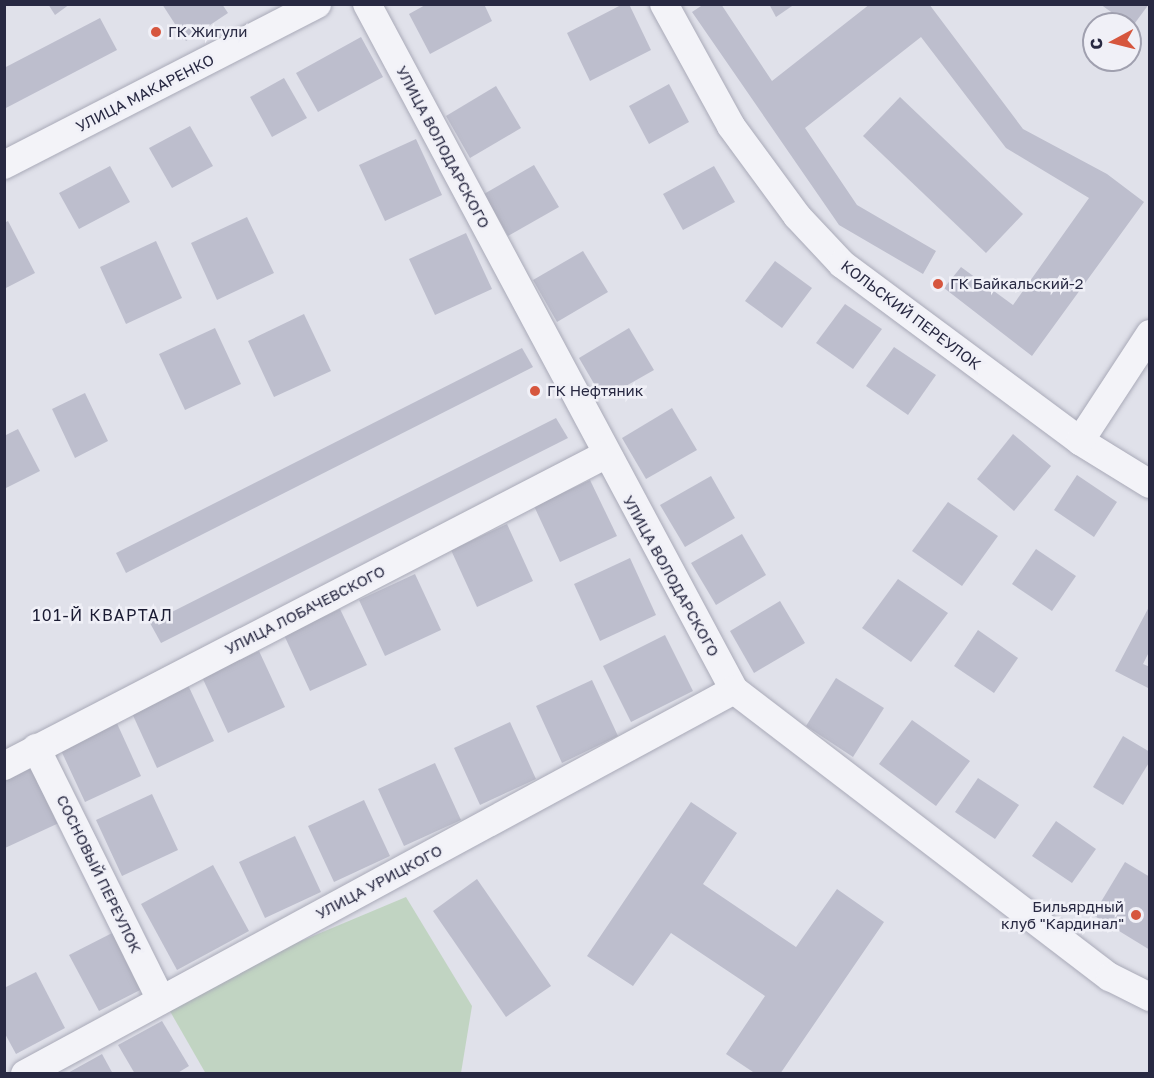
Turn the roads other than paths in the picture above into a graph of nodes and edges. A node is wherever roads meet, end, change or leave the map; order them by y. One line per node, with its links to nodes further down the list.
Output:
1 (317, 4): 4 (street, УЛИЦА МАКАРЕНКО)
2 (367, 4): 7 (street, УЛИЦА ВОЛОДАРСКОГО)
3 (664, 4): 6 (street, КОЛЬСКИЙ ПЕРЕУЛОК)
4 (4, 165)
5 (1149, 334): 6 (street)
6 (1080, 441): 8 (street, КОЛЬСКИЙ ПЕРЕУЛОК)
7 (605, 455): 9 (street, УЛИЦА ВОЛОДАРСКОГО); 10 (street, УЛИЦА ЛОБАЧЕВСКОГО)
8 (1149, 484)
9 (734, 690): 12 (street, УЛИЦА ВОЛОДАРСКОГО); 13 (street, УЛИЦА УРИЦКОГО)
10 (36, 748): 11 (street, УЛИЦА ЛОБАЧЕВСКОГО); 13 (street, СОСНОВЫЙ ПЕРЕУЛОК)
11 (4, 766)
12 (1149, 997)
13 (161, 1000): 14 (street, УЛИЦА УРИЦКОГО)
14 (25, 1074)

